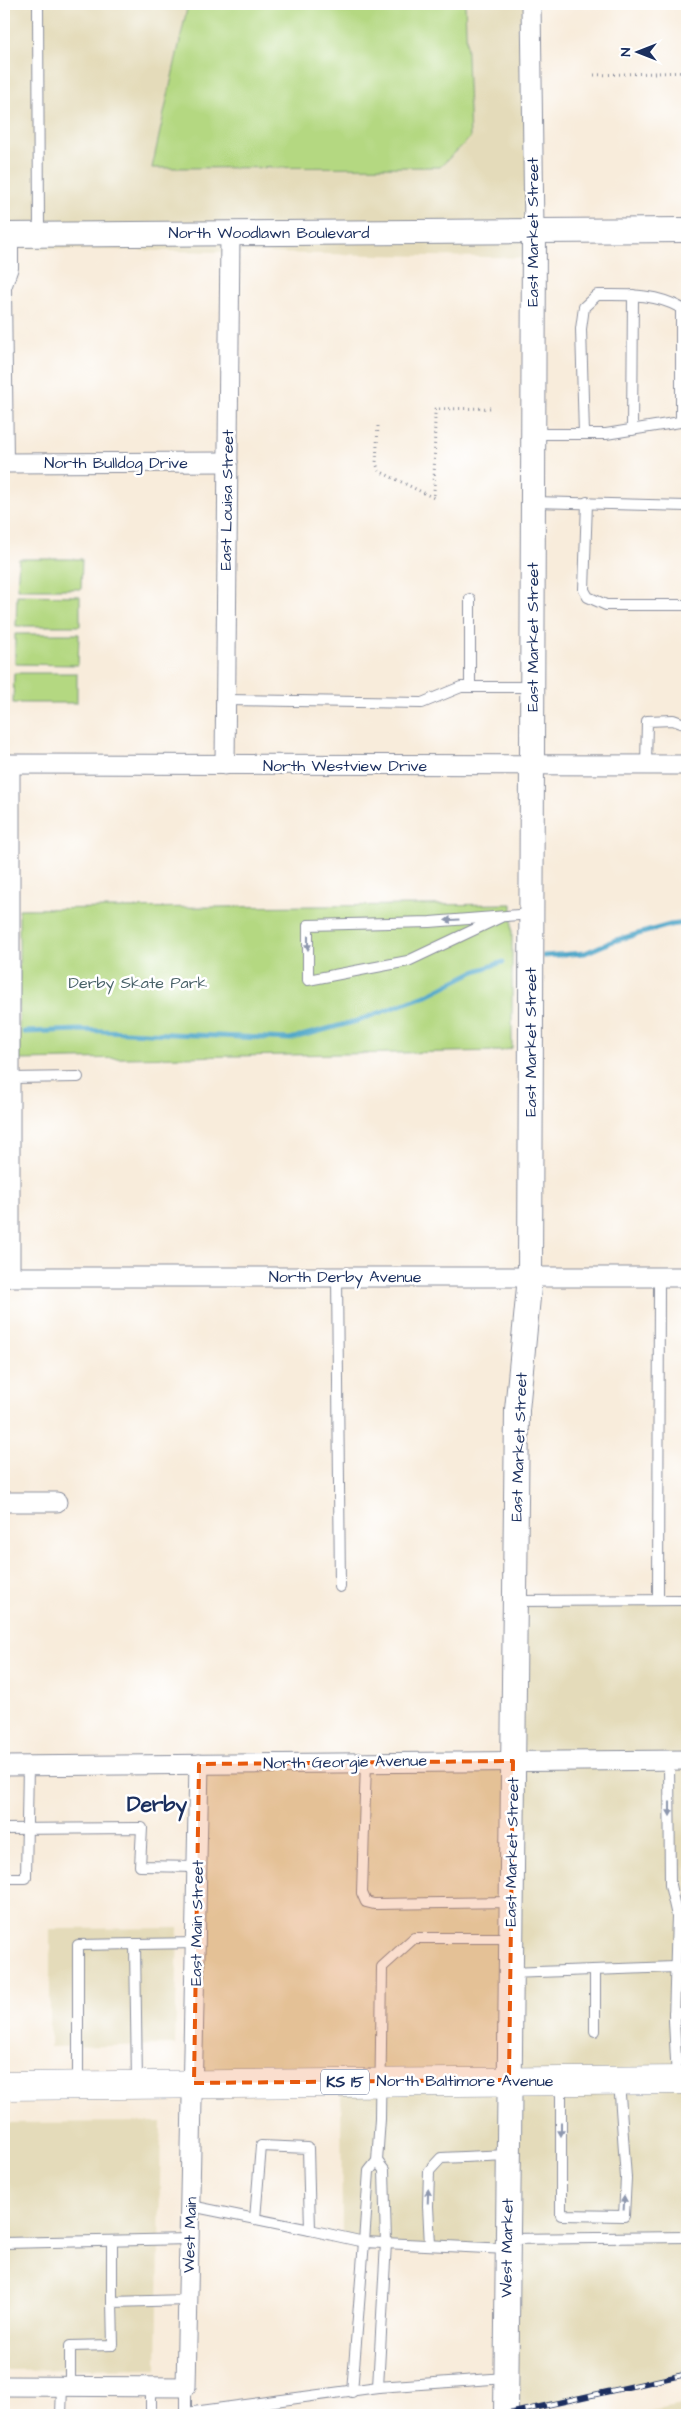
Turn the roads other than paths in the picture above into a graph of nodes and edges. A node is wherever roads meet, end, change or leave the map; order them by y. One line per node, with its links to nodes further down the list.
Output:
1 (38, 4): 6 (lane)
2 (531, 4): 4 (street, East Market Street)
3 (687, 230): 4 (street, North Woodlawn Boulevard)
4 (534, 231): 7 (street, North Woodlawn Boulevard); 11 (street, East Market Street)
5 (8, 234): 6 (street, North Woodlawn Boulevard); 14 (lane)
6 (39, 234): 7 (street, North Woodlawn Boulevard)
7 (230, 234): 13 (street, East Louisa Street)
8 (633, 295): 9 (lane); 10 (lane); 12 (lane)
9 (684, 422): 10 (lane)
10 (632, 430): 12 (lane)
11 (534, 434): 12 (lane); 15 (street, East Market Street)
12 (584, 434)
13 (228, 462): 14 (street, North Bulldog Drive); 22 (street, East Louisa Street)
14 (6, 463)
15 (534, 502): 16 (lane); 21 (street, East Market Street)
16 (587, 502): 17 (lane); 19 (lane)
17 (687, 506)
18 (470, 599): 20 (lane)
19 (687, 606)
20 (470, 686): 21 (lane); 22 (lane)
21 (533, 687): 28 (street, East Market Street)
22 (225, 700): 27 (street, East Louisa Street)
23 (687, 726): 25 (lane)
24 (7, 764): 27 (street, North Westview Drive); 32 (street)
25 (646, 765): 26 (street, North Westview Drive); 28 (street, North Westview Drive)
26 (687, 765)
27 (225, 766): 28 (street, North Westview Drive)
28 (533, 766): 29 (street, East Market Street)
29 (532, 914): 30 (lane); 35 (street, East Market Street)
30 (501, 917): 30 (lane, one-way to 30)
31 (78, 1077): 32 (lane)
32 (10, 1078): 33 (street)
33 (7, 1277): 34 (street, North Derby Avenue)
34 (337, 1277): 35 (street, North Derby Avenue); 40 (lane)
35 (530, 1277): 36 (street, North Derby Avenue); 43 (street, East Market Street)
36 (659, 1277): 37 (street, North Derby Avenue); 41 (lane)
37 (687, 1277)
38 (4, 1502): 39 (street)
39 (57, 1502)
40 (340, 1587)
41 (658, 1600): 42 (lane); 43 (lane)
42 (687, 1600)
43 (515, 1601): 45 (street, East Market Street)
44 (678, 1760): 45 (street, North Georgie Avenue); 55 (lane, one-way to 55)
45 (513, 1761): 46 (street, North Georgie Avenue); 54 (street, East Market Street)
46 (366, 1762): 47 (street, North Georgie Avenue); 54 (lane)
47 (200, 1764): 48 (street, North Georgie Avenue); 52 (street, East Main Street)
48 (28, 1765): 49 (street, North Georgie Avenue); 51 (lane)
49 (4, 1766)
50 (4, 1829): 51 (lane)
51 (27, 1829): 52 (lane); 53 (lane)
52 (198, 1867): 57 (street, East Main Street)
53 (4, 1878)
54 (511, 1902): 56 (street, East Market Street)
55 (682, 1916): 59 (lane)
56 (511, 1938): 61 (street, East Market Street); 69 (lane)
57 (197, 1943): 58 (lane); 70 (street, East Main Street)
58 (135, 1944): 71 (lane); 72 (lane)
59 (675, 1967): 60 (lane); 62 (lane)
60 (594, 1970): 61 (lane); 64 (lane)
61 (510, 1973): 65 (street, East Market Street)
62 (674, 2013): 63 (lane); 68 (lane)
63 (687, 2013)
64 (595, 2031)
65 (509, 2080): 66 (main road, North Baltimore Avenue / KS 15); 69 (main road, North Baltimore Avenue / KS 15); 74 (street, West Market)
66 (562, 2080): 67 (main road, North Baltimore Avenue / KS 15); 67 (lane, one-way to 67)
67 (620, 2080): 68 (main road, North Baltimore Avenue / KS 15)
68 (682, 2080)
69 (380, 2081): 70 (main road, North Baltimore Avenue / KS 15); 75 (lane)
70 (194, 2083): 71 (main road, North Baltimore Avenue / KS 15); 76 (street, West Main)
71 (137, 2084): 72 (main road, North Baltimore Avenue / KS 15)
72 (78, 2085): 73 (main road, North Baltimore Avenue / KS 15)
73 (4, 2086)
74 (508, 2155): 85 (street, West Market); 86 (lane, one-way to 74)
75 (377, 2161): 82 (lane); 84 (lane)
76 (191, 2206): 77 (lane); 80 (street, West Main)
77 (255, 2219): 78 (lane); 78 (lane)
78 (310, 2230): 82 (lane)
79 (687, 2238): 85 (lane)
80 (190, 2239): 81 (lane); 87 (street, West Main)
81 (112, 2241): 83 (lane); 88 (lane)
82 (364, 2242): 84 (lane); 95 (lane)
83 (4, 2243)
84 (386, 2243): 86 (lane); 94 (lane)
85 (507, 2244): 86 (lane); 89 (street, West Market)
86 (430, 2245)
87 (188, 2300): 88 (lane); 93 (street, West Main)
88 (112, 2302): 91 (lane)
89 (506, 2378): 94 (lane); 98 (street, West Market)
90 (4, 2386): 91 (street)
91 (66, 2386): 92 (street); 96 (lane)
92 (151, 2387): 93 (street); 97 (lane)
93 (186, 2387): 95 (lane)
94 (378, 2387): 95 (lane)
95 (352, 2392)
96 (61, 2415)
97 (151, 2415)
98 (506, 2415)

